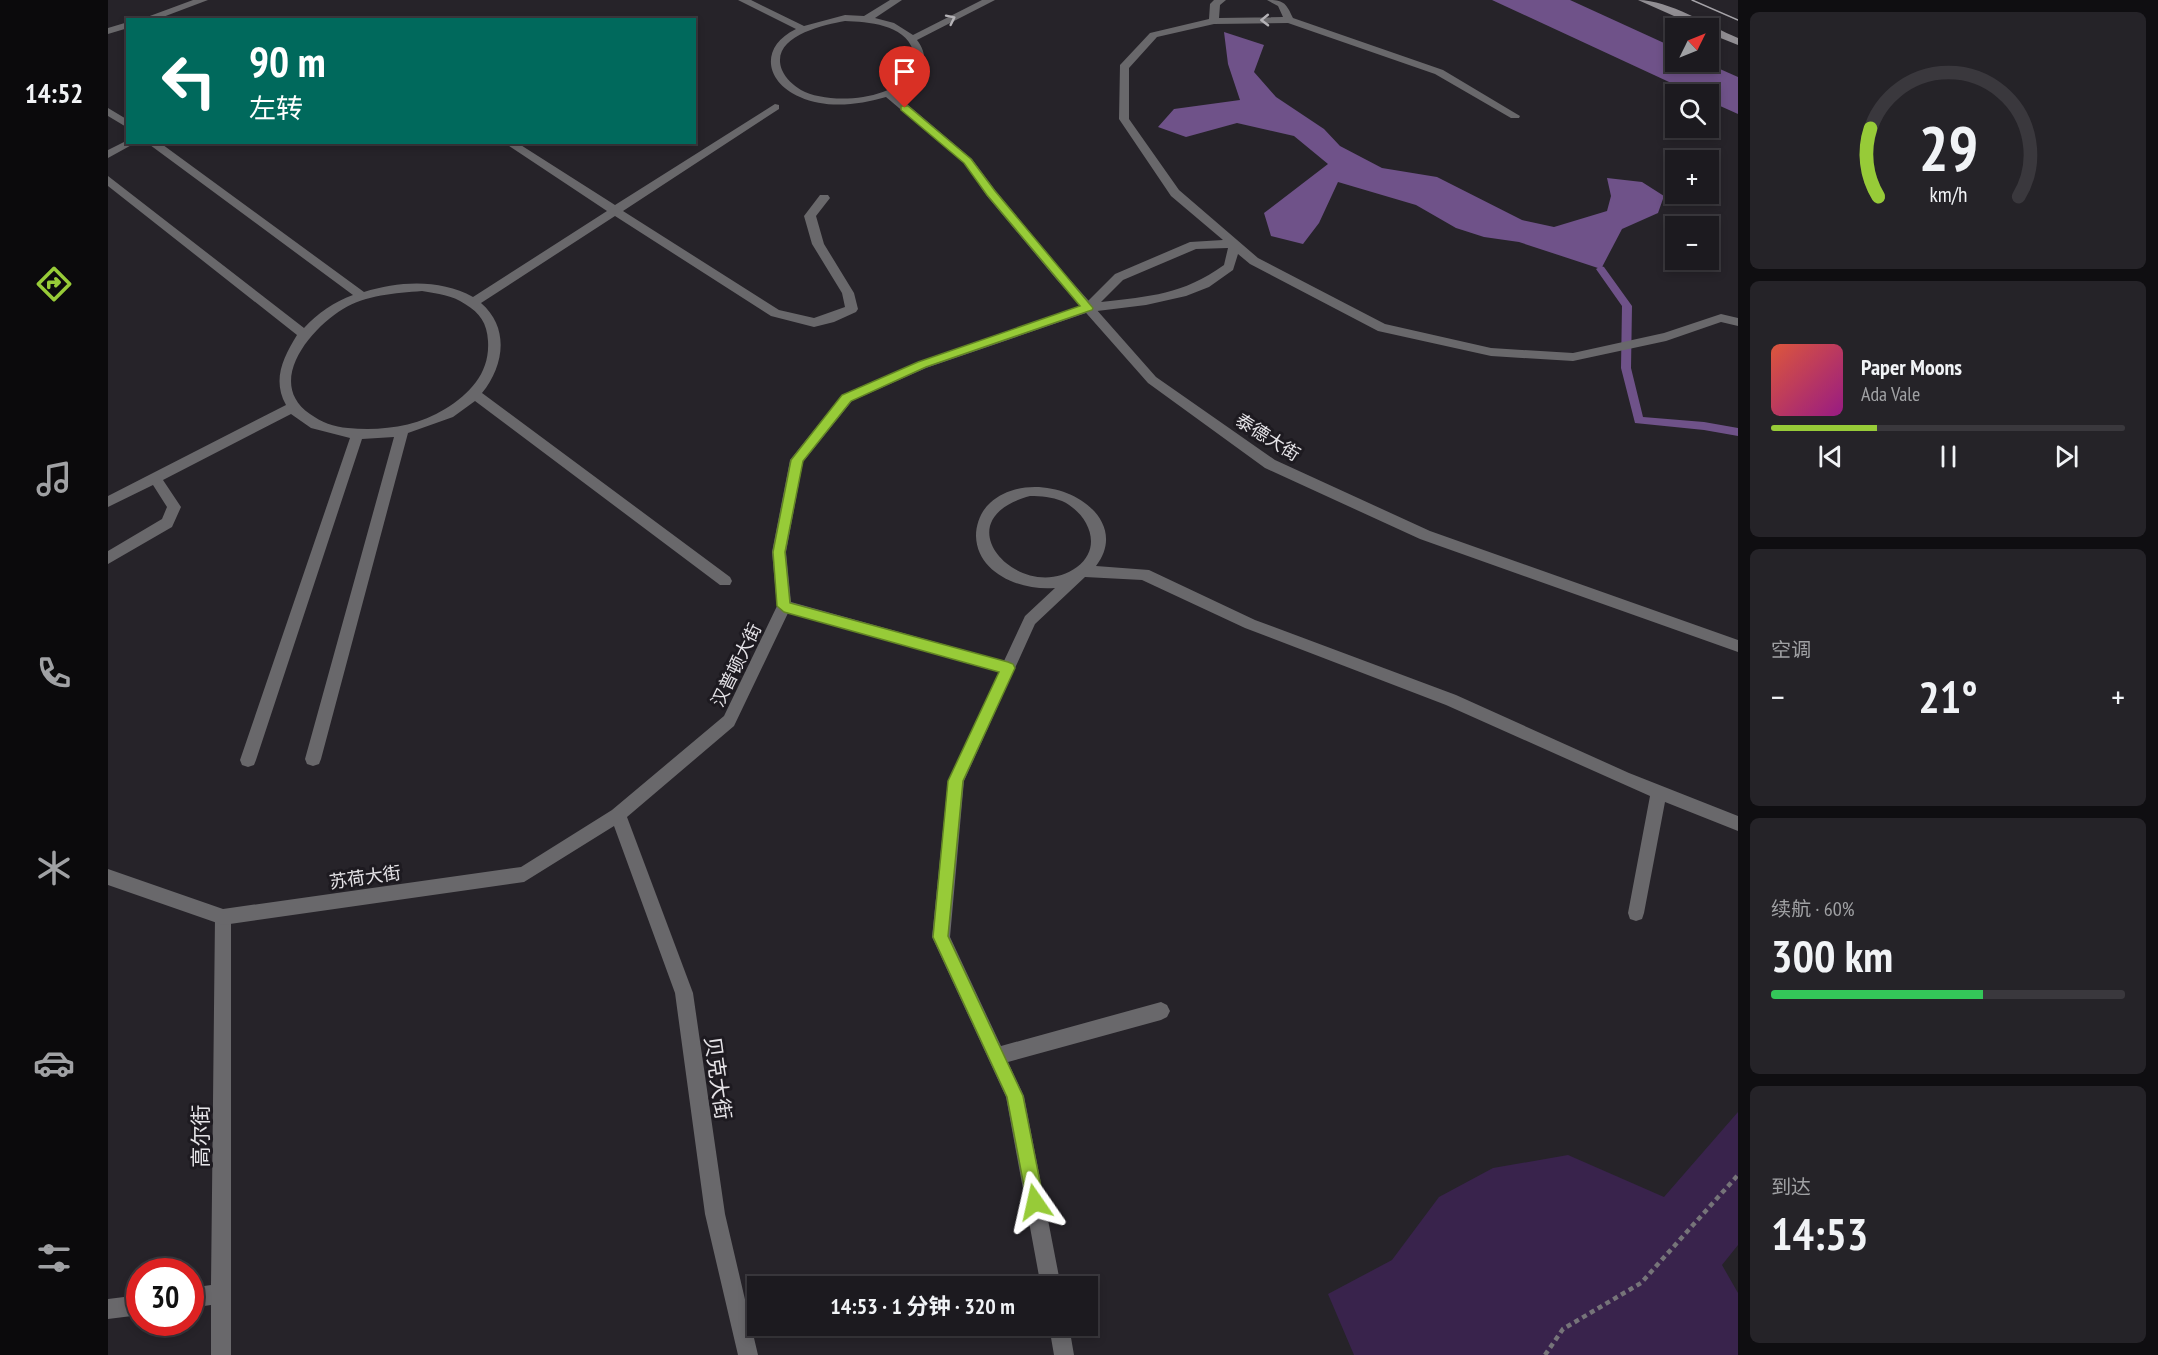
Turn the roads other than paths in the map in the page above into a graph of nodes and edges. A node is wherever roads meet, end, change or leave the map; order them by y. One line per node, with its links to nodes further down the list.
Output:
1 (203, 0): 8 (street)
2 (743, 0): 14 (street)
3 (897, 0): 10 (street)
4 (990, 0): 17 (street, one-way to 4)
5 (1221, 0): 12 (street)
6 (1272, 0): 11 (street)
7 (1643, 0): 9 (main road)
8 (150, 18)
9 (1683, 18)
10 (867, 19): 14 (street); 17 (street)
11 (1289, 20): 12 (street, one-way to 12); 22 (street)
12 (1214, 21): 31 (street)
13 (126, 26): 15 (street)
14 (801, 28): 19 (street)
15 (108, 31)
16 (1719, 34): 18 (main road)
17 (912, 39): 19 (street)
18 (1738, 42)
19 (889, 94): 34 (street, 泰德大街)
20 (775, 107): 30 (street)
21 (108, 111): 23 (street)
22 (1515, 116)
23 (126, 124)
24 (128, 144): 27 (street)
25 (154, 144): 32 (street)
26 (511, 144): 30 (street)
27 (108, 155)
28 (108, 180): 36 (street)
29 (824, 198): 30 (street)
30 (615, 210): 33 (street)
31 (1235, 244): 34 (street); 34 (street); 35 (street)
32 (362, 296): 33 (street); 36 (street)
33 (473, 303): 37 (street)
34 (1088, 308): 46 (street); 47 (street, 泰德大街)
35 (1738, 322)
36 (303, 334): 38 (street)
37 (474, 394): 39 (street); 45 (street)
38 (293, 407): 40 (street); 41 (street)
39 (402, 432): 40 (street); 49 (street)
40 (357, 436): 50 (street)
41 (155, 478): 42 (street); 43 (street)
42 (108, 502)
43 (108, 558)
44 (1082, 571): 44 (street); 48 (street); 51 (street)
45 (725, 581)
46 (784, 606): 48 (street); 52 (street, 汉普顿大街)
47 (1738, 646)
48 (1008, 668): 58 (street)
49 (313, 759)
50 (248, 760)
51 (1659, 792): 53 (street); 55 (street)
52 (618, 815): 56 (street, 苏荷大街); 66 (street, 贝克大街)
53 (1738, 824)
54 (108, 877): 56 (street, 苏荷大街)
55 (1636, 913)
56 (222, 917): 60 (street, 高尔街)
57 (1161, 1011): 58 (street)
58 (997, 1056): 59 (street)
59 (1049, 1276)
60 (222, 1293): 61 (street); 65 (street, 高尔街)
61 (204, 1296)
62 (126, 1307): 63 (street)
63 (108, 1309)
64 (1061, 1336): 67 (street)
65 (221, 1355)
66 (748, 1355)
67 (1064, 1355)

